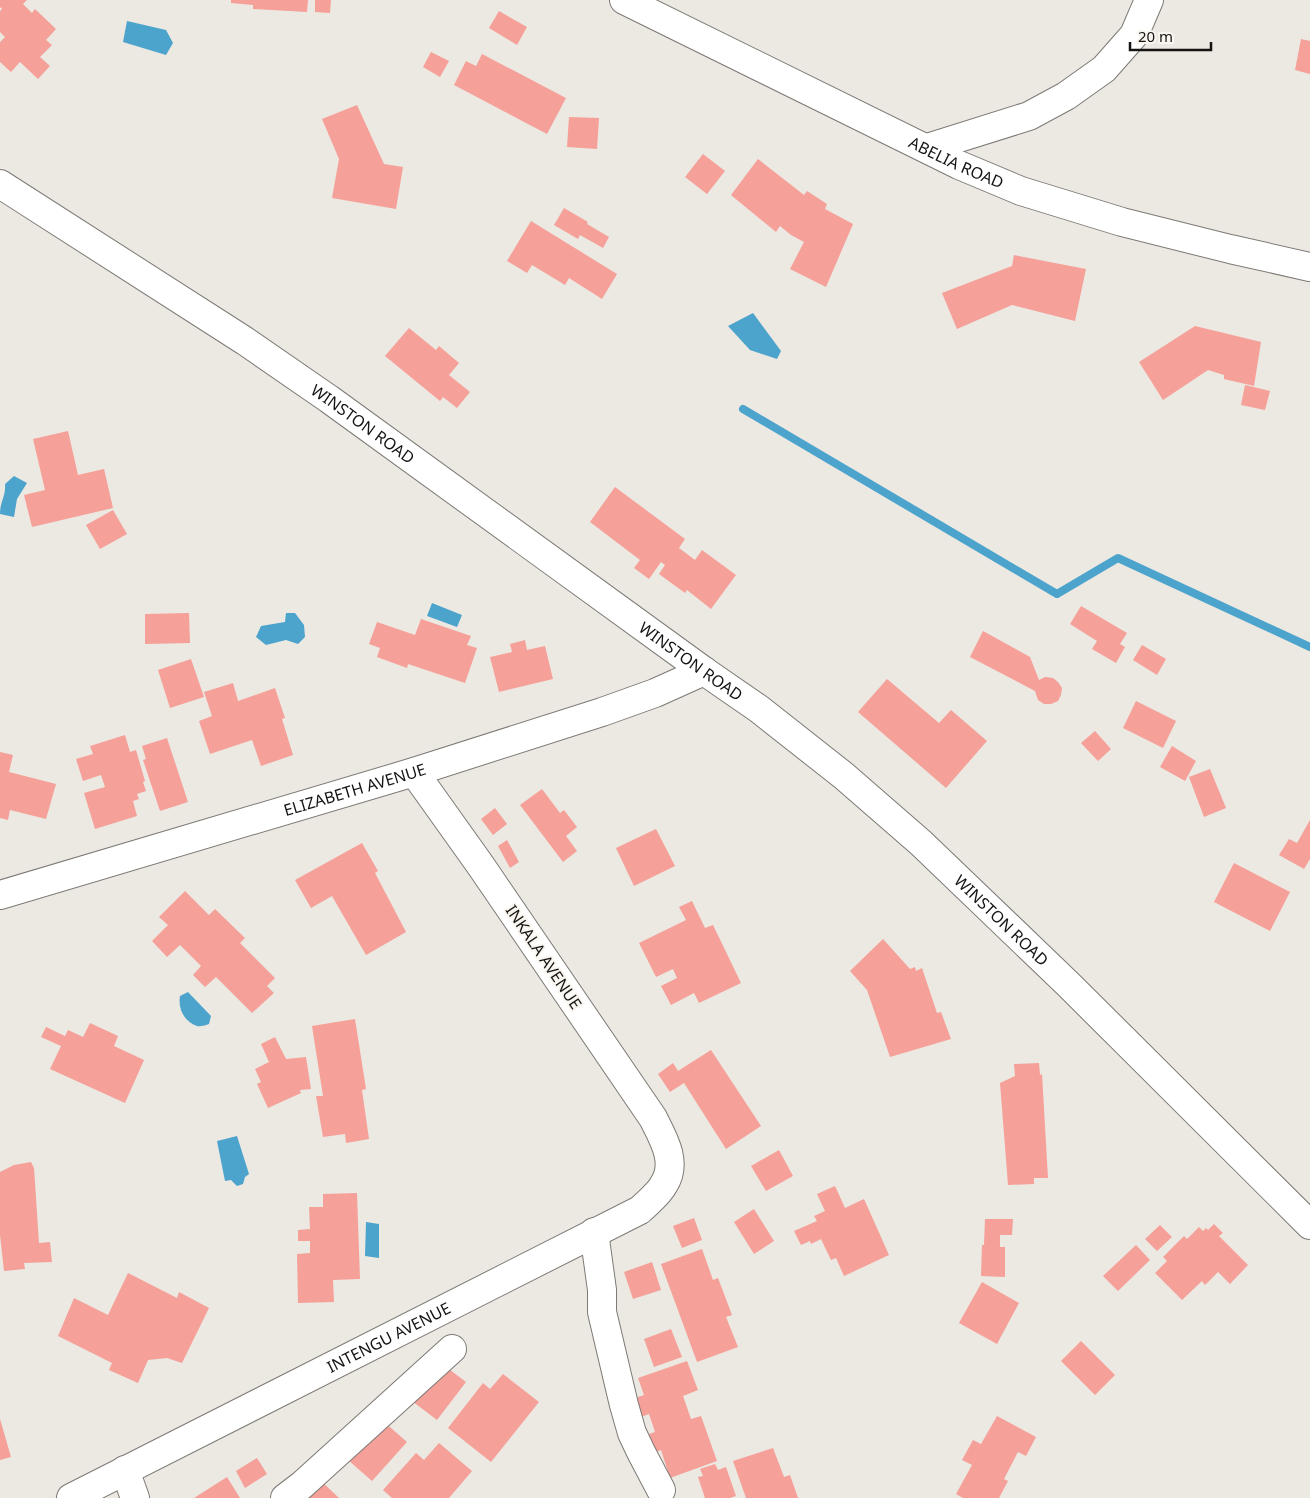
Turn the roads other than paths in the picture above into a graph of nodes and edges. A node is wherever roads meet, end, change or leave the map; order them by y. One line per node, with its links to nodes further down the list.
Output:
1 (624, 0): 3 (street, ABELIA ROAD)
2 (1149, 0): 3 (street)
3 (927, 148): 5 (street, ABELIA ROAD)
4 (0, 184): 6 (street, WINSTON ROAD)
5 (1310, 267)
6 (704, 671): 7 (street, ELIZABETH AVENUE); 10 (street, WINSTON ROAD)
7 (414, 772): 8 (street, ELIZABETH AVENUE); 9 (street, INKALA AVENUE)
8 (0, 895)
9 (667, 1147): 11 (street, INTENGU AVENUE)
10 (1310, 1225)
11 (594, 1232): 13 (street, INTENGU AVENUE); 14 (street)
12 (452, 1349): 17 (street)
13 (125, 1470): 15 (street, INTENGU AVENUE); 16 (street)
14 (661, 1490)
15 (71, 1498)
16 (135, 1498)
17 (285, 1498)

